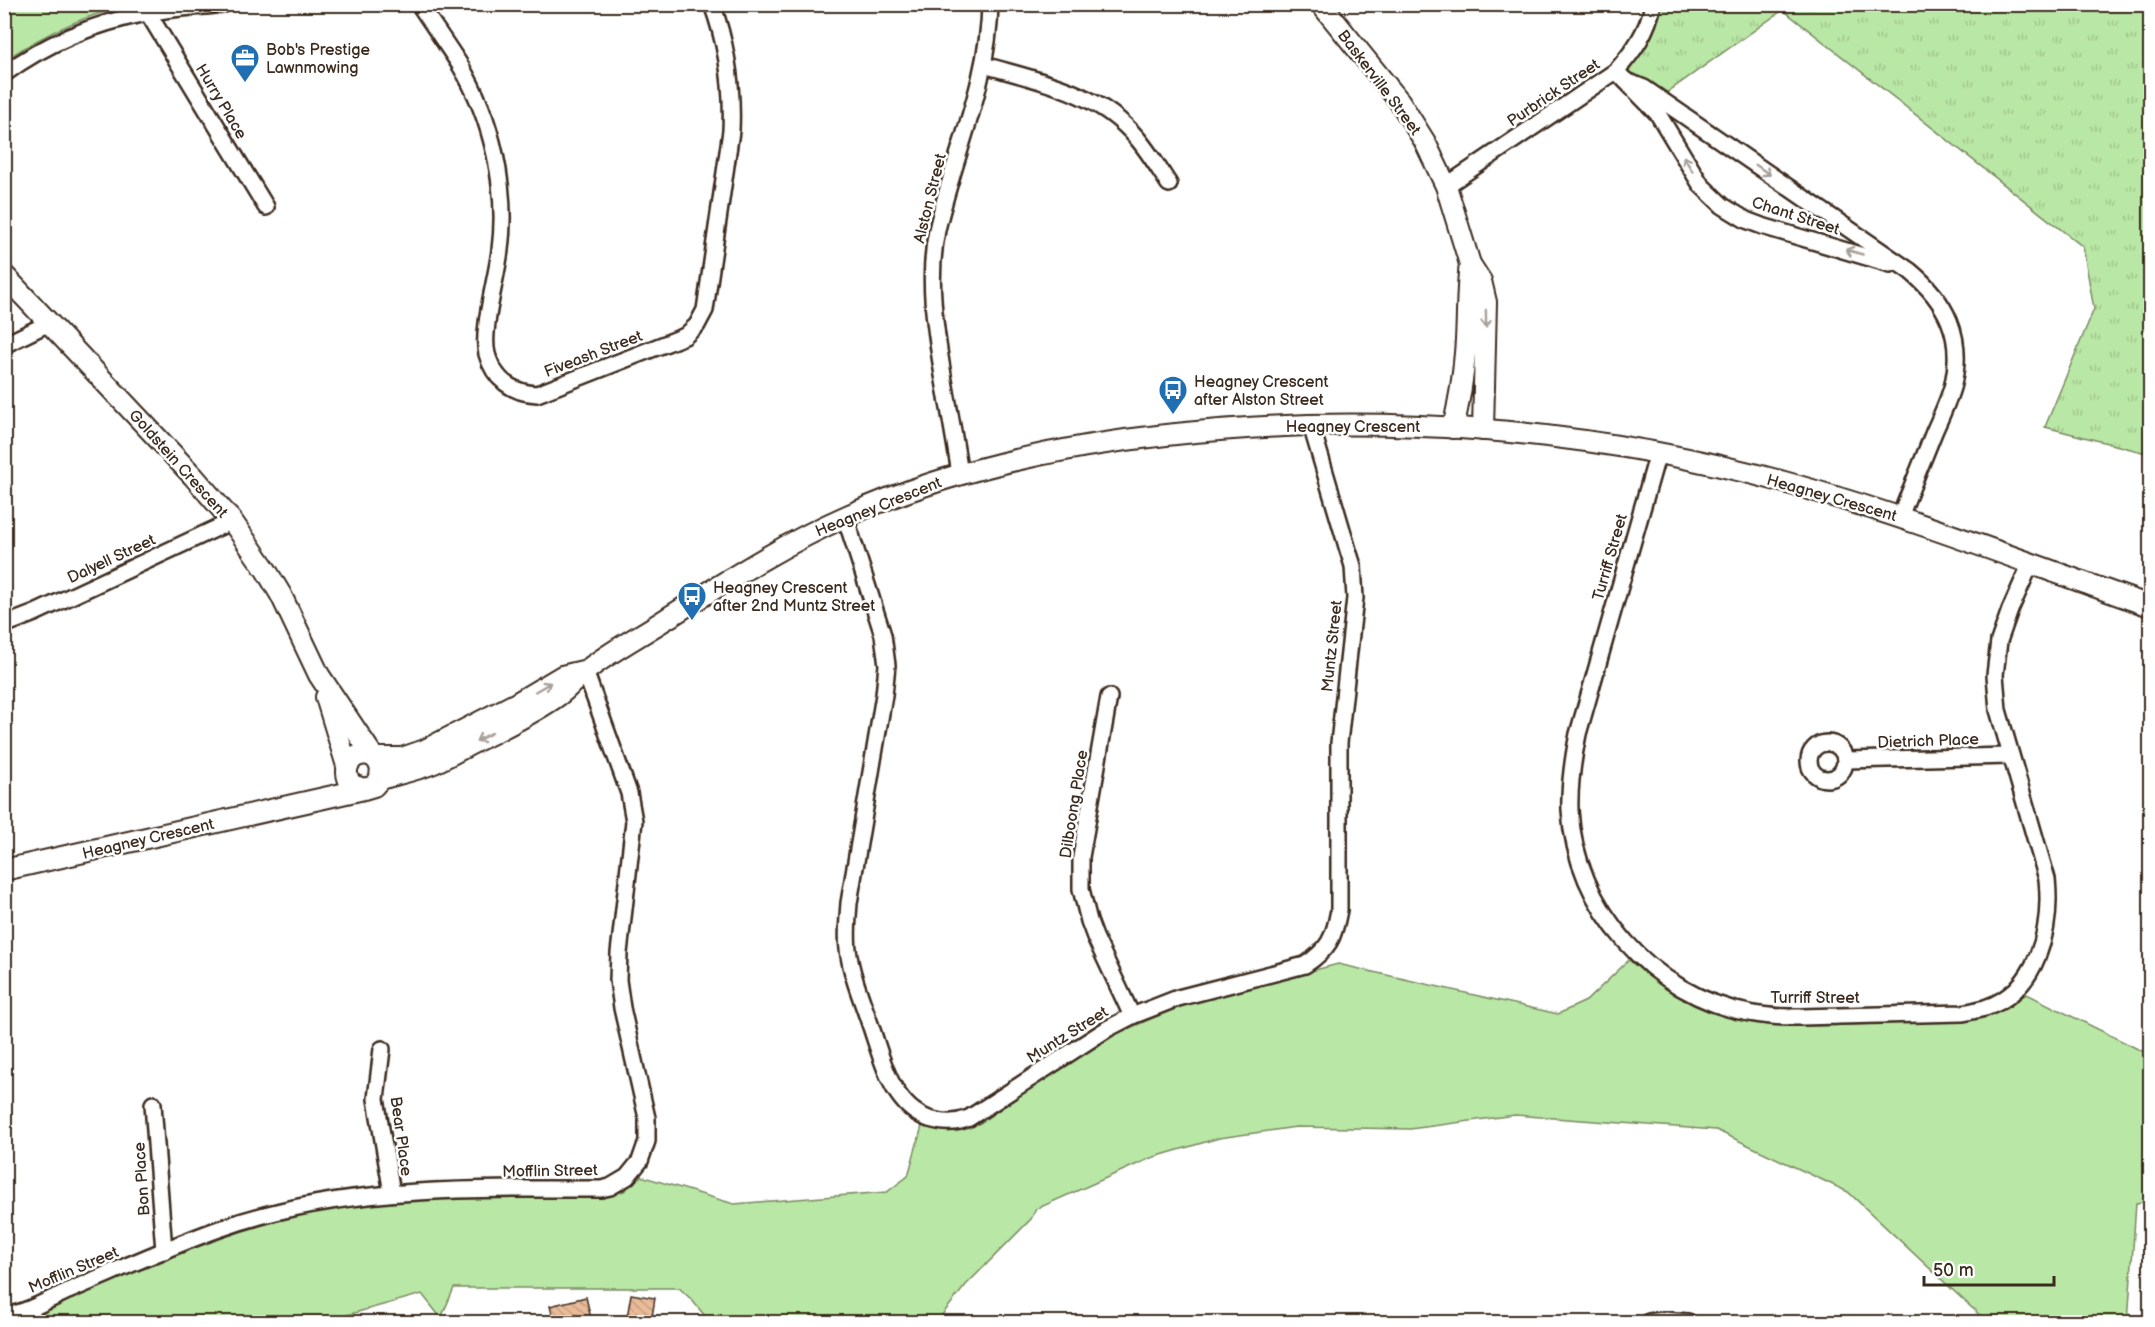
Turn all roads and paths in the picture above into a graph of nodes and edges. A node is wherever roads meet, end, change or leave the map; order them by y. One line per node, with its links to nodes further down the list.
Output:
1 (224, 4): 7 (street)
2 (419, 4): 3 (street, Fiveash Street)
3 (712, 4)
4 (990, 4): 8 (street, Alston Street)
5 (1321, 4): 12 (street, Baskerville Street)
6 (1653, 4): 10 (street, Purbrick Street)
7 (148, 13): 9 (street); 13 (street, Hurry Place)
8 (984, 65): 11 (street); 23 (street, Alston Street)
9 (4, 74)
10 (1621, 76): 12 (street, Purbrick Street); 15 (street, Chant Street, one-way to 15); 15 (street, Chant Street, one-way to 10)
11 (1169, 184)
12 (1446, 186): 14 (street, Baskerville Street)
13 (266, 207)
14 (1470, 264): 20 (street, Baskerville Street); 21 (street, Baskerville Street, one-way to 21)
15 (1910, 271): 25 (street, Chant Street)
16 (4, 275): 17 (street, Goldstein Crescent)
17 (49, 323): 18 (street); 26 (street, Goldstein Crescent)
18 (4, 345)
19 (1311, 425): 20 (street, Heagney Crescent); 23 (street, Heagney Crescent); 41 (street, Muntz Street)
20 (1454, 428): 21 (street, Heagney Crescent)
21 (1483, 430): 22 (street, Heagney Crescent)
22 (1658, 453): 25 (street, Heagney Crescent); 33 (street, Turriff Street)
23 (960, 474): 24 (street, Heagney Crescent)
24 (845, 516): 30 (street, Heagney Crescent); 41 (street, Muntz Street)
25 (1900, 517): 27 (street, Heagney Crescent)
26 (232, 521): 29 (street, Dalyell Street); 31 (street, Goldstein Crescent)
27 (2030, 565): 28 (street, Heagney Crescent); 33 (street, Turriff Street)
28 (2151, 606)
29 (4, 625)
30 (585, 671): 35 (street, Heagney Crescent); 44 (street, Mofflin Street)
31 (319, 675): 34 (street, Goldstein Crescent); 37 (street, Goldstein Crescent)
32 (1109, 697): 41 (street, Dilboong Place)
33 (2010, 756): 36 (street, Dietrich Place)
34 (374, 757): 35 (street, Heagney Crescent); 37 (street); 38 (street)
35 (428, 757): 38 (street, Heagney Crescent)
36 (1846, 760)
37 (347, 767): 38 (street); 39 (street, Heagney Crescent)
38 (372, 784): 39 (street, Heagney Crescent)
39 (292, 806): 40 (street, Heagney Crescent)
40 (4, 870)
41 (1132, 1016)
42 (382, 1049): 44 (street, Bear Place)
43 (153, 1104): 45 (street, Bon Place)
44 (392, 1193): 45 (street, Mofflin Street)
45 (164, 1251): 46 (street, Mofflin Street)
46 (4, 1316)
47 (1649, 1323): 48 (street)
48 (1688, 1323)

